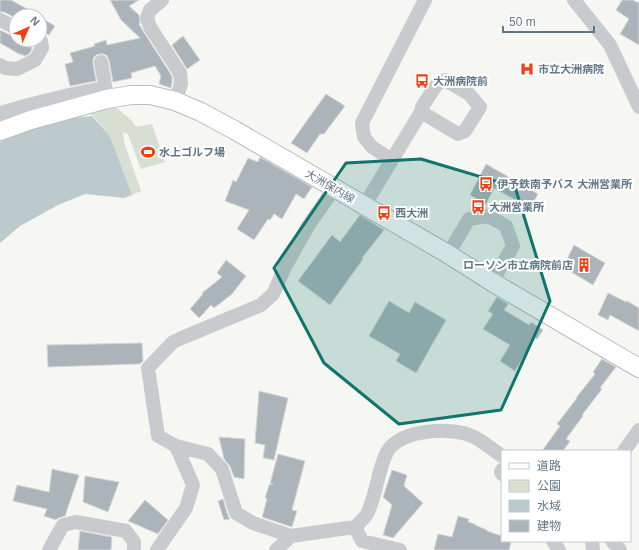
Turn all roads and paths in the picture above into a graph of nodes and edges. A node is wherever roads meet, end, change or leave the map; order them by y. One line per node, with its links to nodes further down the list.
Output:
1 (162, 0): 8 (street)
2 (424, 0): 13 (street)
3 (574, 0): 9 (street)
4 (42, 48): 6 (street)
5 (101, 62): 7 (street)
6 (2, 70)
7 (106, 93): 8 (main road, 大洲保内線); 11 (street); 12 (main road, 大洲保内線)
8 (175, 101): 14 (main road, 大洲保内線)
9 (639, 107)
10 (421, 112): 13 (street)
11 (0, 113)
12 (0, 131)
13 (392, 160): 15 (street)
14 (334, 189): 15 (main road, 大洲保内線); 20 (street)
15 (364, 206): 16 (main road, 大洲保内線)
16 (448, 254): 17 (main road, 大洲保内線); 17 (street)
17 (492, 282): 18 (main road, 大洲保内線)
18 (639, 368)
19 (639, 430): 21 (street)
20 (176, 446): 24 (street); 28 (street)
21 (625, 450)
22 (501, 455): 23 (street)
23 (355, 528): 24 (street); 30 (street)
24 (290, 536): 29 (street)
25 (613, 542): 31 (street)
26 (49, 550): 27 (street)
27 (134, 550)
28 (157, 550)
29 (276, 550)
30 (400, 550)
31 (620, 550)

